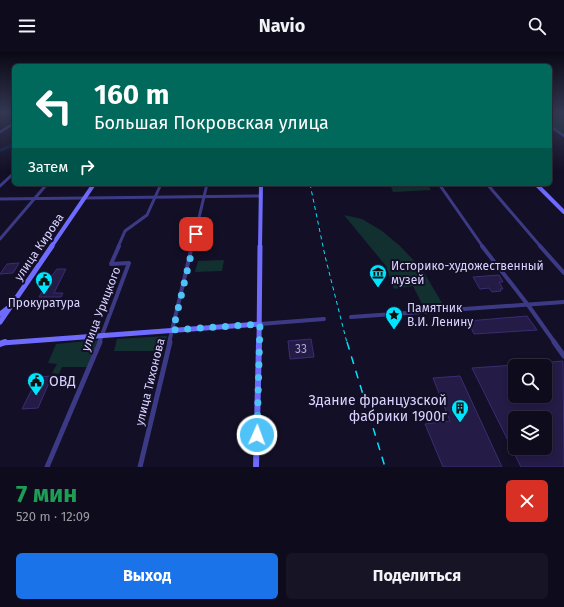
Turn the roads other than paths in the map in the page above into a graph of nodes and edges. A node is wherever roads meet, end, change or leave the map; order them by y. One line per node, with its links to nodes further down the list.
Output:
1 (12, 175): 2 (street)
2 (0, 186)
3 (45, 186): 15 (street)
4 (93, 186): 12 (main road, улица Кирова)
5 (159, 186): 13 (street, улица Урицкого)
6 (207, 186): 14 (street, улица Тихонова)
7 (261, 186): 11 (main road)
8 (439, 186): 22 (street)
9 (489, 186): 19 (street)
10 (538, 186): 17 (main road)
11 (261, 196): 14 (street); 29 (main road)
12 (85, 197): 13 (street); 15 (street); 20 (main road, улица Кирова)
13 (155, 197): 14 (street); 31 (street, улица Урицкого)
14 (204, 197): 30 (street, улица Тихонова)
15 (36, 198): 16 (street); 18 (street)
16 (0, 199)
17 (564, 212)
18 (0, 240)
19 (564, 273)
20 (14, 302): 23 (main road, улица Кирова); 24 (main road)
21 (564, 302): 22 (street)
22 (528, 305): 26 (street); 33 (street)
23 (8, 310): 25 (main road); 28 (main road, улица Кирова)
24 (0, 314)
25 (0, 317)
26 (351, 317)
27 (324, 319): 29 (street)
28 (0, 322)
29 (260, 324): 30 (main road); 36 (main road)
30 (173, 330): 31 (main road); 35 (street, улица Тихонова)
31 (102, 336): 32 (main road); 34 (street, улица Урицкого)
32 (2, 342)
33 (564, 356)
34 (47, 467)
35 (140, 467)
36 (256, 467)

